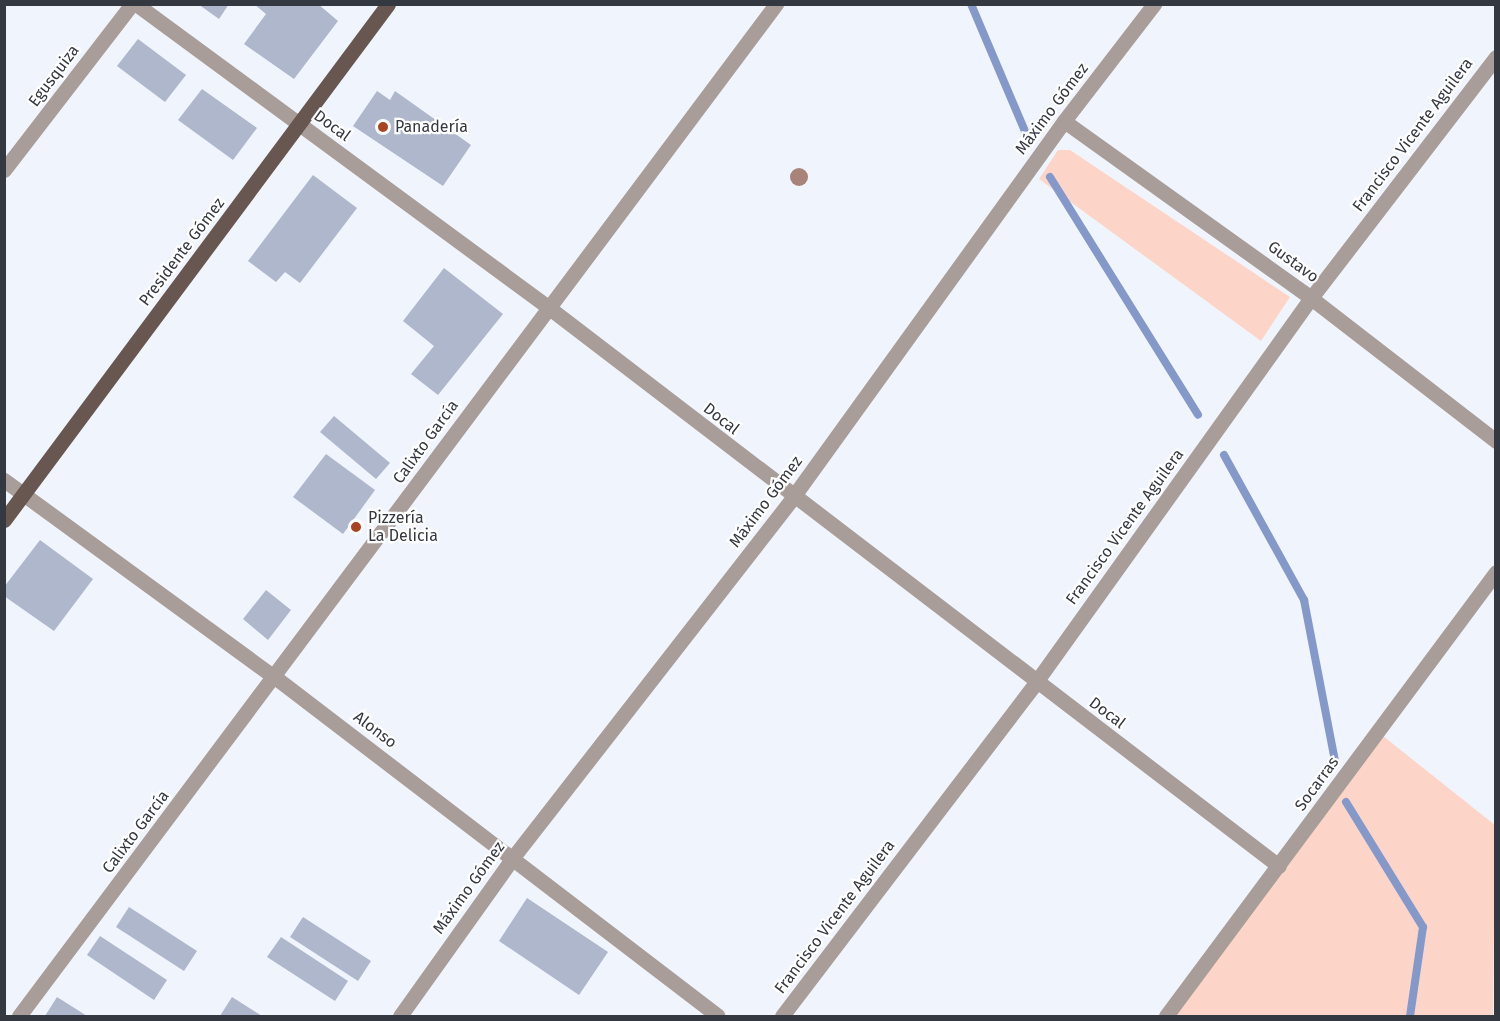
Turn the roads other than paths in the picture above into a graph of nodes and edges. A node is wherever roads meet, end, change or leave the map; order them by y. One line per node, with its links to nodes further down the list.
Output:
1 (132, 4): 9 (street, Egusquiza)
2 (136, 4): 8 (street, Docal)
3 (388, 4): 8 (main road, Presidente Gómez)
4 (776, 4): 11 (street, Calixto García)
5 (1154, 4): 7 (street, Máximo Gómez)
6 (1496, 57): 10 (street, Francisco Vicente Aguilera)
7 (1064, 121): 10 (street, Gustavo); 15 (street, Máximo Gómez)
8 (299, 124): 11 (street, Docal); 14 (main road, Presidente Gómez)
9 (4, 170)
10 (1311, 298): 12 (street, Gustavo); 19 (street, Francisco Vicente Aguilera)
11 (548, 308): 15 (street, Docal); 18 (street, Calixto García)
12 (1496, 441)
13 (4, 480): 14 (street, Alonso)
14 (24, 494): 16 (main road, Presidente Gómez); 18 (street, Alonso)
15 (793, 497): 19 (street, Docal); 20 (street, Máximo Gómez)
16 (4, 520)
17 (1496, 572): 21 (street, Socarras)
18 (276, 678): 20 (street, Alonso); 22 (street, Calixto García)
19 (1036, 682): 21 (street, Docal); 25 (street, Francisco Vicente Aguilera)
20 (514, 856): 23 (street, Máximo Gómez); 24 (street, Alonso)
21 (1279, 866): 26 (street, Socarras)
22 (19, 1017)
23 (400, 1017)
24 (718, 1017)
25 (782, 1017)
26 (1166, 1017)

